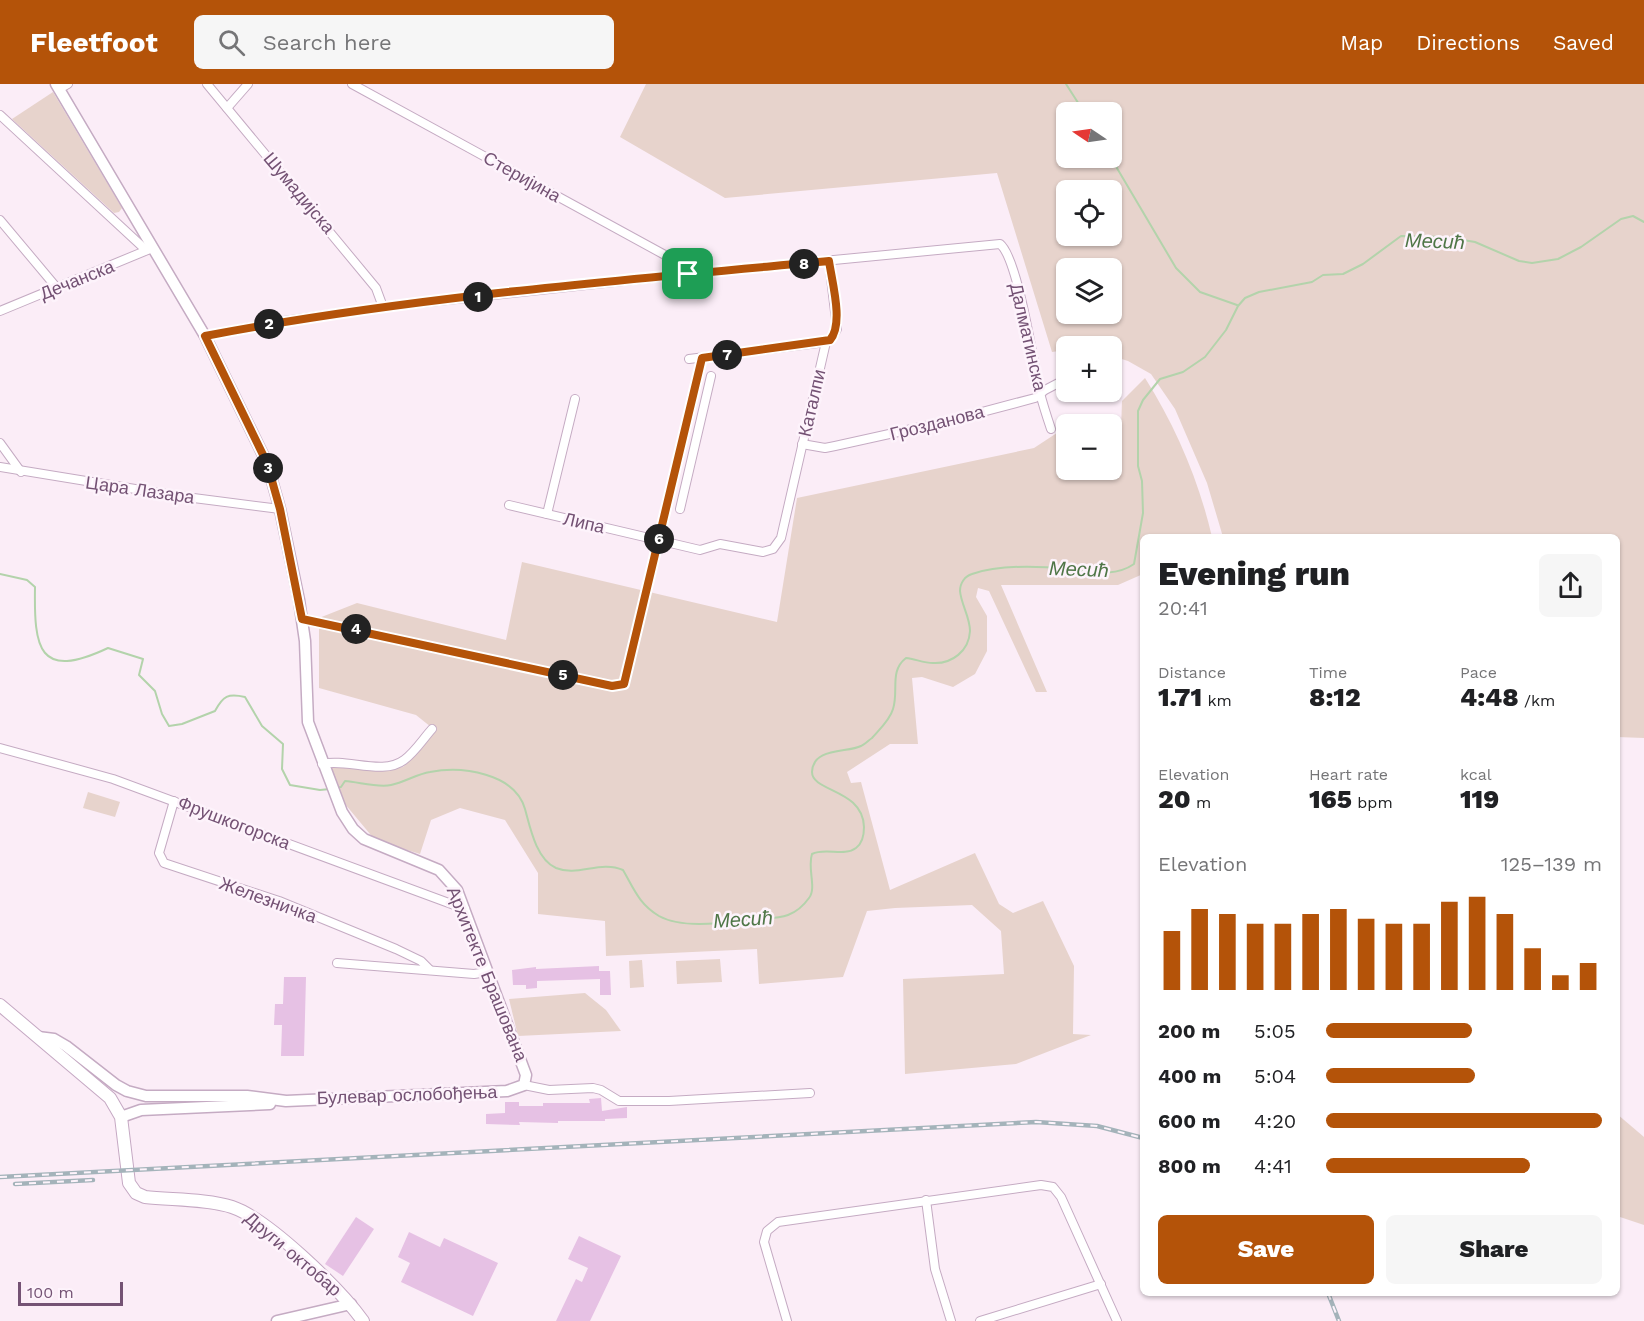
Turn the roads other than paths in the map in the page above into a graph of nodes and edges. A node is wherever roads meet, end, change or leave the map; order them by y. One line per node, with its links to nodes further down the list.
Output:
1 (207, 84): 5 (street, Шумадијска)
2 (248, 84): 5 (street)
3 (352, 84): 12 (street, Стеријина)
4 (61, 86): 7 (street, Архитекте Брашована)
5 (227, 108): 14 (street, Шумадијска)
6 (0, 115): 9 (street)
7 (132, 211): 9 (street); 10 (street, Архитекте Брашована)
8 (0, 220): 13 (street)
9 (116, 222): 10 (street)
10 (149, 249): 13 (street, Дечанска); 16 (street, Архитекте Брашована)
11 (829, 261): 12 (street); 17 (street, Каталпи); 22 (street, Далматинска)
12 (688, 274): 14 (street)
13 (57, 288): 15 (street, Дечанска)
14 (383, 307): 16 (street)
15 (0, 311)
16 (205, 336): 32 (street, Архитекте Брашована)
17 (826, 342): 18 (street); 28 (street, Каталпи)
18 (702, 358): 19 (street); 24 (street)
19 (689, 359)
20 (711, 376): 25 (street)
21 (1056, 384): 22 (street, Грозданова)
22 (1040, 393): 26 (street, Далматинска); 28 (street, Грозданова)
23 (575, 399): 34 (street)
24 (688, 416): 25 (street); 35 (street)
25 (700, 419): 33 (street)
26 (1051, 429)
27 (0, 442): 30 (street)
28 (802, 444): 36 (street, Каталпи)
29 (0, 467): 30 (street, Цара Лазара)
30 (21, 472): 32 (street, Цара Лазара)
31 (509, 505): 34 (street, Липа)
32 (280, 509): 37 (street, Архитекте Брашована)
33 (680, 509)
34 (547, 514): 35 (street, Липа)
35 (659, 540): 36 (street, Липа); 37 (street)
36 (777, 546)
37 (302, 619): 40 (street, Архитекте Брашована)
38 (432, 729): 40 (street)
39 (0, 748): 41 (street, Фрушкогорска)
40 (322, 764): 42 (street, Архитекте Брашована)
41 (174, 801): 42 (street, Фрушкогорска); 44 (street, Железничка)
42 (465, 909): 45 (street, Архитекте Брашована)
43 (337, 963): 44 (street)
44 (430, 970): 45 (street)
45 (487, 972): 48 (street, Архитекте Брашована)
46 (0, 1005): 47 (main road, Други октобар)
47 (38, 1037): 51 (street, Булевар ослобођења); 52 (main road, Други октобар)
48 (524, 1085): 49 (street, Булевар ослобођења); 50 (street, Булевар ослобођења)
49 (810, 1093)
50 (286, 1101): 51 (street, Булевар ослобођења); 51 (street, Булевар ослобођења)
51 (237, 1102): 52 (street, Булевар ослобођења)
52 (121, 1117): 55 (main road, Други октобар)
53 (926, 1200): 54 (street); 58 (street); 59 (street)
54 (1101, 1284): 60 (street); 61 (street)
55 (351, 1304): 56 (street); 57 (main road, Други октобар)
56 (277, 1321)
57 (363, 1321)
58 (787, 1321)
59 (951, 1321)
60 (980, 1321)
61 (1117, 1321)

